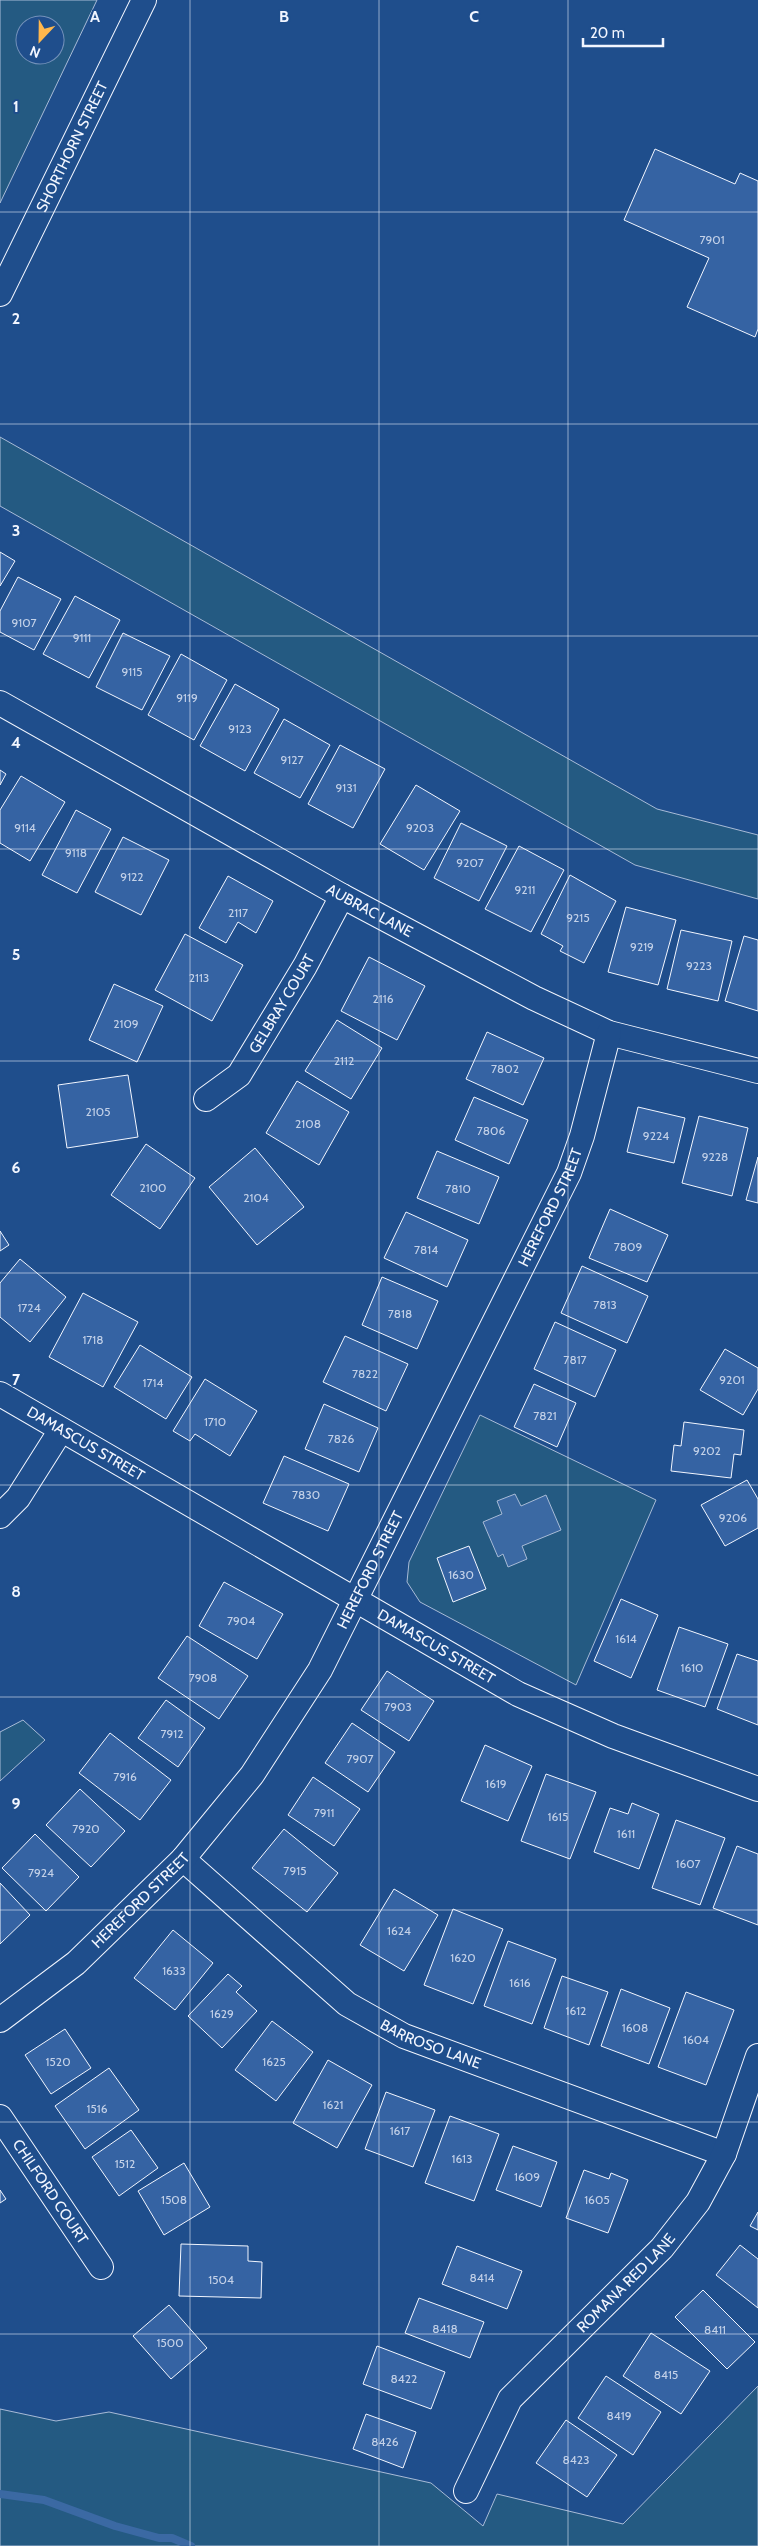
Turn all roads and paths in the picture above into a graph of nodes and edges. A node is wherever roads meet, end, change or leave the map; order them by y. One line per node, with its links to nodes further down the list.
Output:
1 (144, 0): 2 (street, SHORTHORN STREET)
2 (0, 294)
3 (0, 703): 4 (street, AUBRAC LANE)
4 (342, 896): 5 (street, AUBRAC LANE); 7 (street, GELBRAY COURT)
5 (609, 1033): 6 (street, AUBRAC LANE); 11 (street, HEREFORD STREET)
6 (758, 1071)
7 (206, 1099)
8 (0, 1394): 9 (street, DAMASCUS STREET)
9 (61, 1430): 10 (street); 11 (street, DAMASCUS STREET)
10 (0, 1516)
11 (354, 1601): 12 (street, DAMASCUS STREET); 13 (street, HEREFORD STREET)
12 (758, 1789)
13 (183, 1858): 14 (street, HEREFORD STREET); 17 (street, BARROSO LANE)
14 (0, 2020)
15 (758, 2056): 17 (street, ROMANA RED LANE)
16 (0, 2117): 18 (street, CHILFORD COURT)
17 (724, 2154): 19 (street, ROMANA RED LANE)
18 (101, 2267)
19 (466, 2491)

